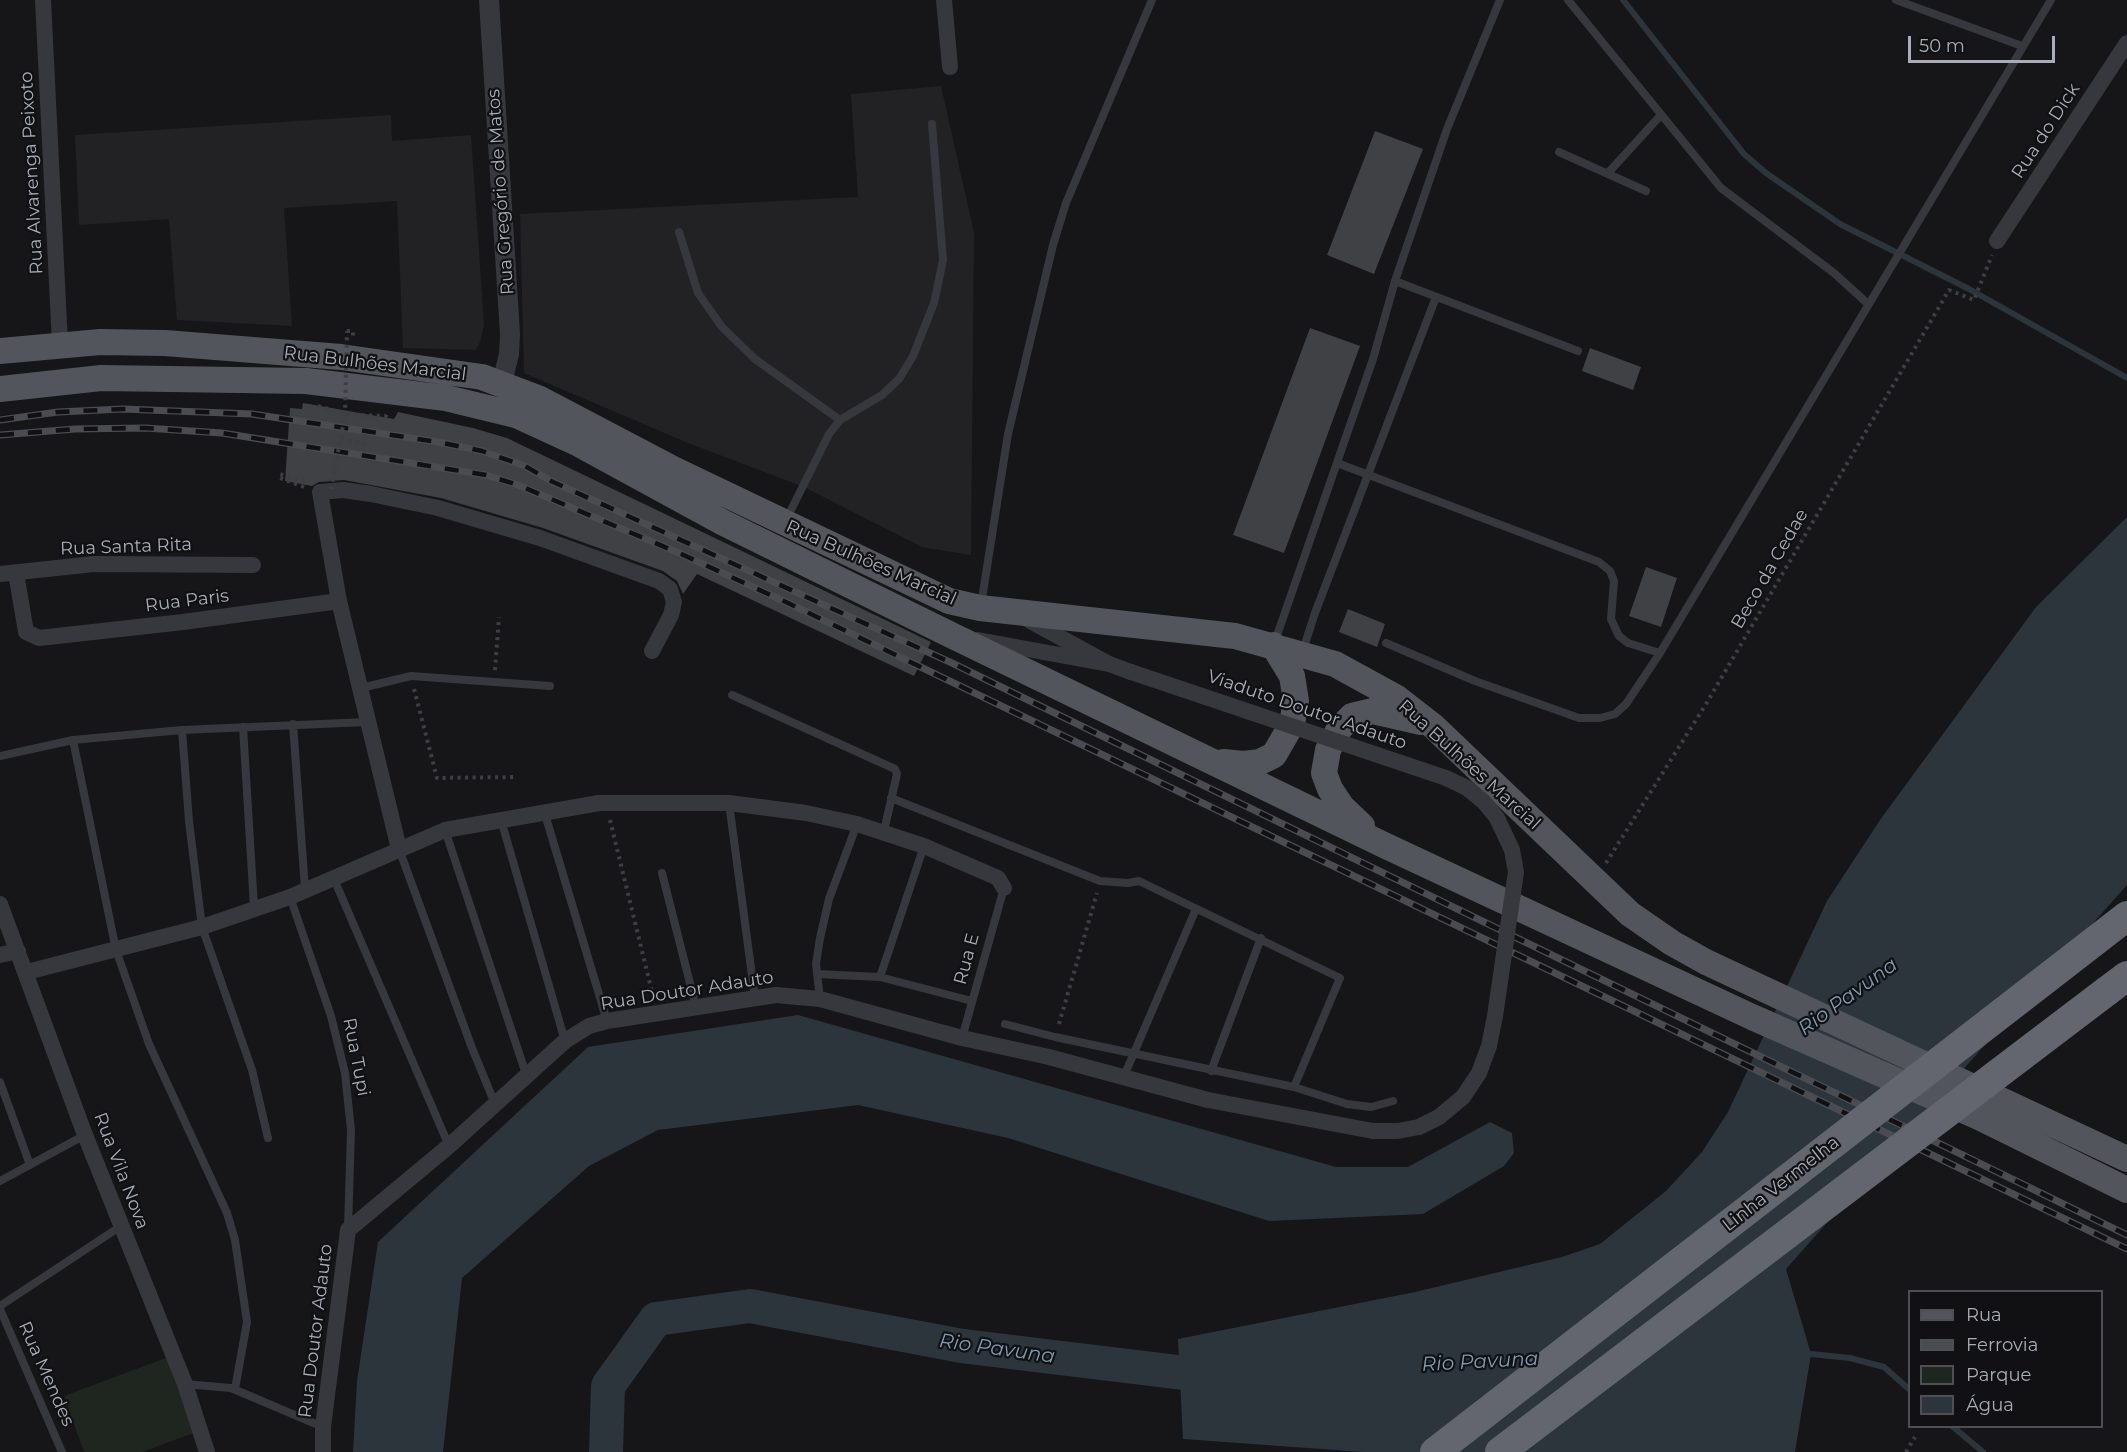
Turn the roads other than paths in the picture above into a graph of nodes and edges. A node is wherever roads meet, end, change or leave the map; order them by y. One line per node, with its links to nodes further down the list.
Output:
1 (43, 0): 22 (street, Rua Alvarenga Peixoto)
2 (489, 0): 25 (street, Rua Gregório de Matos)
3 (944, 0): 11 (street)
4 (1152, 0): 35 (lane)
5 (1500, 0): 19 (lane)
6 (1568, 0): 12 (lane)
7 (1896, 0): 10 (lane)
8 (2051, 0): 10 (lane)
9 (2127, 43): 18 (street, Rua do Dick)
10 (2022, 46): 21 (lane)
11 (950, 67)
12 (1660, 116): 15 (lane); 21 (lane)
13 (932, 124): 27 (lane)
14 (1559, 152): 15 (lane)
15 (1608, 173): 16 (lane)
16 (1646, 191)
17 (679, 232): 27 (lane)
18 (1997, 241)
19 (1395, 281): 20 (lane); 28 (lane)
20 (1436, 297): 24 (lane); 29 (lane)
21 (1867, 303): 42 (lane)
22 (60, 344): 23 (main road, Rua Bulhões Marcial); 25 (main road, Rua Bulhões Marcial)
23 (0, 351)
24 (1578, 351)
25 (502, 383): 30 (main road, Rua Bulhões Marcial)
26 (0, 389): 31 (main road, Rua Bulhões Marcial)
27 (840, 420): 30 (lane)
28 (1337, 463): 29 (lane); 39 (lane)
29 (1368, 475): 41 (lane); 42 (lane)
30 (784, 523): 31 (main road, Rua Bulhões Marcial)
31 (820, 554): 35 (main road, Rua Bulhões Marcial); 37 (main road, Rua Bulhões Marcial)
32 (253, 565): 33 (street, Rua Santa Rita)
33 (8, 574): 34 (street, Rua Paris)
34 (339, 601): 40 (street); 45 (street)
35 (980, 608): 36 (main road, Rua Bulhões Marcial)
36 (1014, 612): 39 (main road, Rua Bulhões Marcial); 43 (street, Viaduto Doutor Adauto)
37 (951, 635): 43 (street, Viaduto Doutor Adauto); 54 (main road, Rua Bulhões Marcial)
38 (1386, 643): 42 (lane)
39 (1274, 645): 41 (main road, Rua Bulhões Marcial); 54 (main road)
40 (652, 651)
41 (1302, 653): 49 (main road, Rua Bulhões Marcial)
42 (1660, 653)
43 (1109, 664): 96 (street, Viaduto Doutor Adauto, bridge)
44 (550, 686): 45 (lane)
45 (360, 688): 47 (street)
46 (732, 695): 55 (lane)
47 (367, 722): 48 (lane); 64 (street)
48 (293, 724): 50 (lane); 68 (lane, Rua Tupi)
49 (1433, 726): 63 (main road); 99 (main road, Rua Bulhões Marcial, bridge)
50 (243, 727): 51 (lane); 70 (lane)
51 (182, 730): 52 (lane); 73 (lane)
52 (73, 740): 53 (lane); 75 (lane)
53 (0, 756)
54 (1210, 761): 63 (main road, Rua Bulhões Marcial)
55 (891, 798): 61 (lane); 71 (lane)
56 (729, 803): 57 (street); 59 (street); 82 (lane)
57 (543, 811): 58 (street); 86 (lane)
58 (501, 820): 60 (street); 89 (lane)
59 (857, 824): 61 (street); 79 (lane)
60 (445, 830): 64 (street); 92 (lane)
61 (884, 831): 62 (street)
62 (924, 846): 67 (street); 80 (lane)
63 (1386, 846): 99 (main road, Rua Bulhões Marcial, bridge)
64 (399, 849): 66 (street); 98 (lane)
65 (662, 873): 85 (lane)
66 (334, 879): 68 (street); 102 (lane)
67 (1004, 888): 84 (lane, Rua E)
68 (297, 893): 70 (street); 108 (lane, Rua Tupi)
69 (0, 904): 76 (street, Rua Vila Nova)
70 (255, 907): 73 (street)
71 (1196, 909): 74 (lane); 90 (lane)
72 (2127, 916): 116 (highway, Linha Vermelha, bridge)
73 (202, 927): 75 (street); 101 (lane)
74 (1261, 938): 91 (lane); 95 (lane)
75 (116, 950): 78 (street); 111 (lane)
76 (18, 951): 77 (street); 78 (street, Rua Vila Nova)
77 (0, 956)
78 (27, 972): 100 (street, Rua Vila Nova)
79 (817, 974): 80 (lane); 83 (lane)
80 (880, 977): 84 (lane)
81 (2120, 984): 117 (highway, bridge)
82 (755, 998): 83 (street, Rua Doutor Adauto); 85 (street, Rua Doutor Adauto)
83 (820, 999): 88 (street, Rua Doutor Adauto)
84 (972, 1001): 88 (lane, Rua E)
85 (696, 1007): 86 (street, Rua Doutor Adauto)
86 (608, 1021): 89 (street, Rua Doutor Adauto)
87 (1005, 1024): 90 (lane)
88 (962, 1038): 93 (street, Rua Doutor Adauto)
89 (565, 1041): 92 (street, Rua Doutor Adauto)
90 (1134, 1053): 91 (lane); 93 (lane)
91 (1211, 1071): 95 (lane)
92 (526, 1074): 98 (street, Rua Doutor Adauto)
93 (1124, 1076): 96 (street, Rua Doutor Adauto)
94 (0, 1083): 104 (lane)
95 (1294, 1087): 97 (lane)
96 (1208, 1100)
97 (1393, 1101)
98 (495, 1104): 102 (street, Rua Doutor Adauto)
99 (1984, 1106): 103 (main road); 106 (main road)
100 (85, 1135): 104 (lane); 107 (street, Rua Vila Nova)
101 (268, 1138)
102 (449, 1146): 108 (street, Rua Doutor Adauto)
103 (2127, 1159)
104 (30, 1165): 105 (lane)
105 (0, 1181)
106 (2127, 1190)
107 (121, 1226): 109 (lane); 110 (street, Rua Vila Nova)
108 (348, 1230): 112 (street, Rua Doutor Adauto)
109 (0, 1308): 113 (lane, Rua Mendes)
110 (185, 1384): 111 (lane); 114 (street, Rua Vila Nova)
111 (235, 1389): 112 (lane)
112 (323, 1427): 115 (street, Rua Doutor Adauto)
113 (62, 1452)
114 (207, 1452)
115 (323, 1452)
116 (1435, 1452)
117 (1500, 1452)

